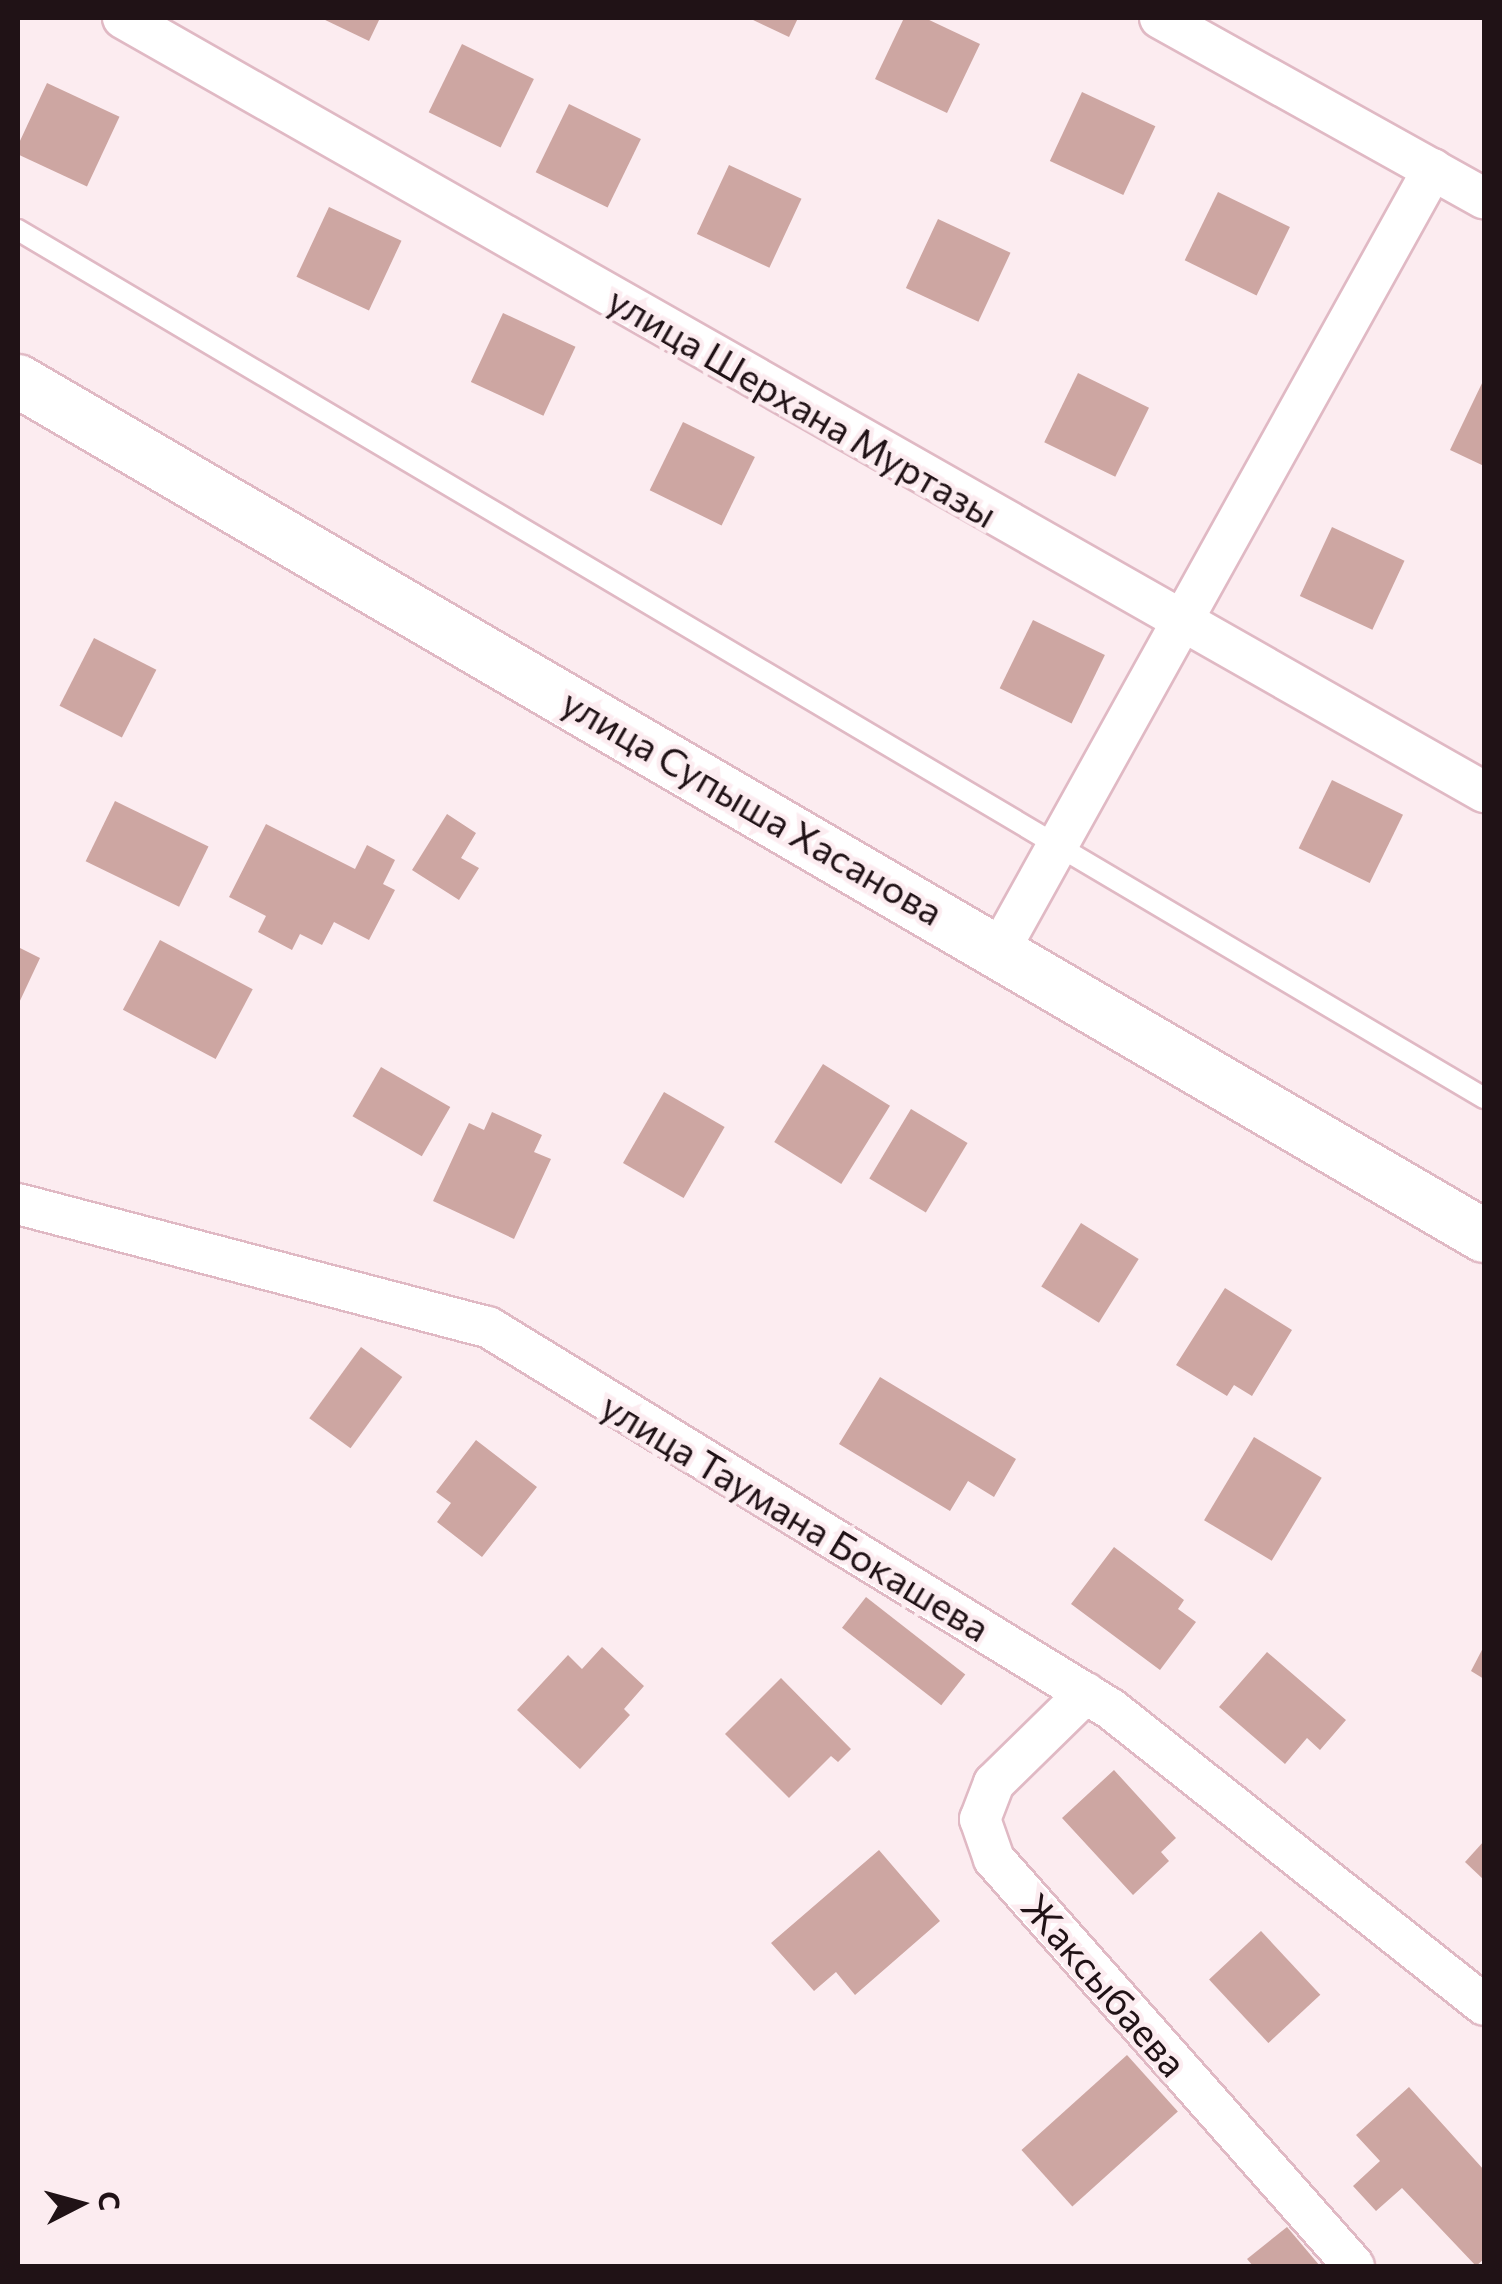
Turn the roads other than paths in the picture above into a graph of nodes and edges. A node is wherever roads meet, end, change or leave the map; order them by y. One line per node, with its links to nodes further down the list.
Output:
1 (122, 18): 7 (street, улица Шерхана Муртазы)
2 (1160, 18): 3 (street)
3 (1433, 169): 4 (street); 7 (street)
4 (1484, 198)
5 (18, 230): 9 (lane)
6 (18, 381): 10 (street, улица Супыша Хасанова)
7 (1182, 622): 8 (street, улица Шерхана Муртазы); 9 (street)
8 (1484, 792)
9 (1058, 845): 10 (street); 11 (lane)
10 (1000, 949): 13 (street, улица Супыша Хасанова)
11 (1484, 1098)
12 (18, 1204): 14 (street, улица Таумана Бокашева)
13 (1484, 1236)
14 (1086, 1693): 15 (street, улица Таумана Бокашева); 16 (street, Жаксыбаева)
15 (1484, 2006)
16 (1354, 2266)

